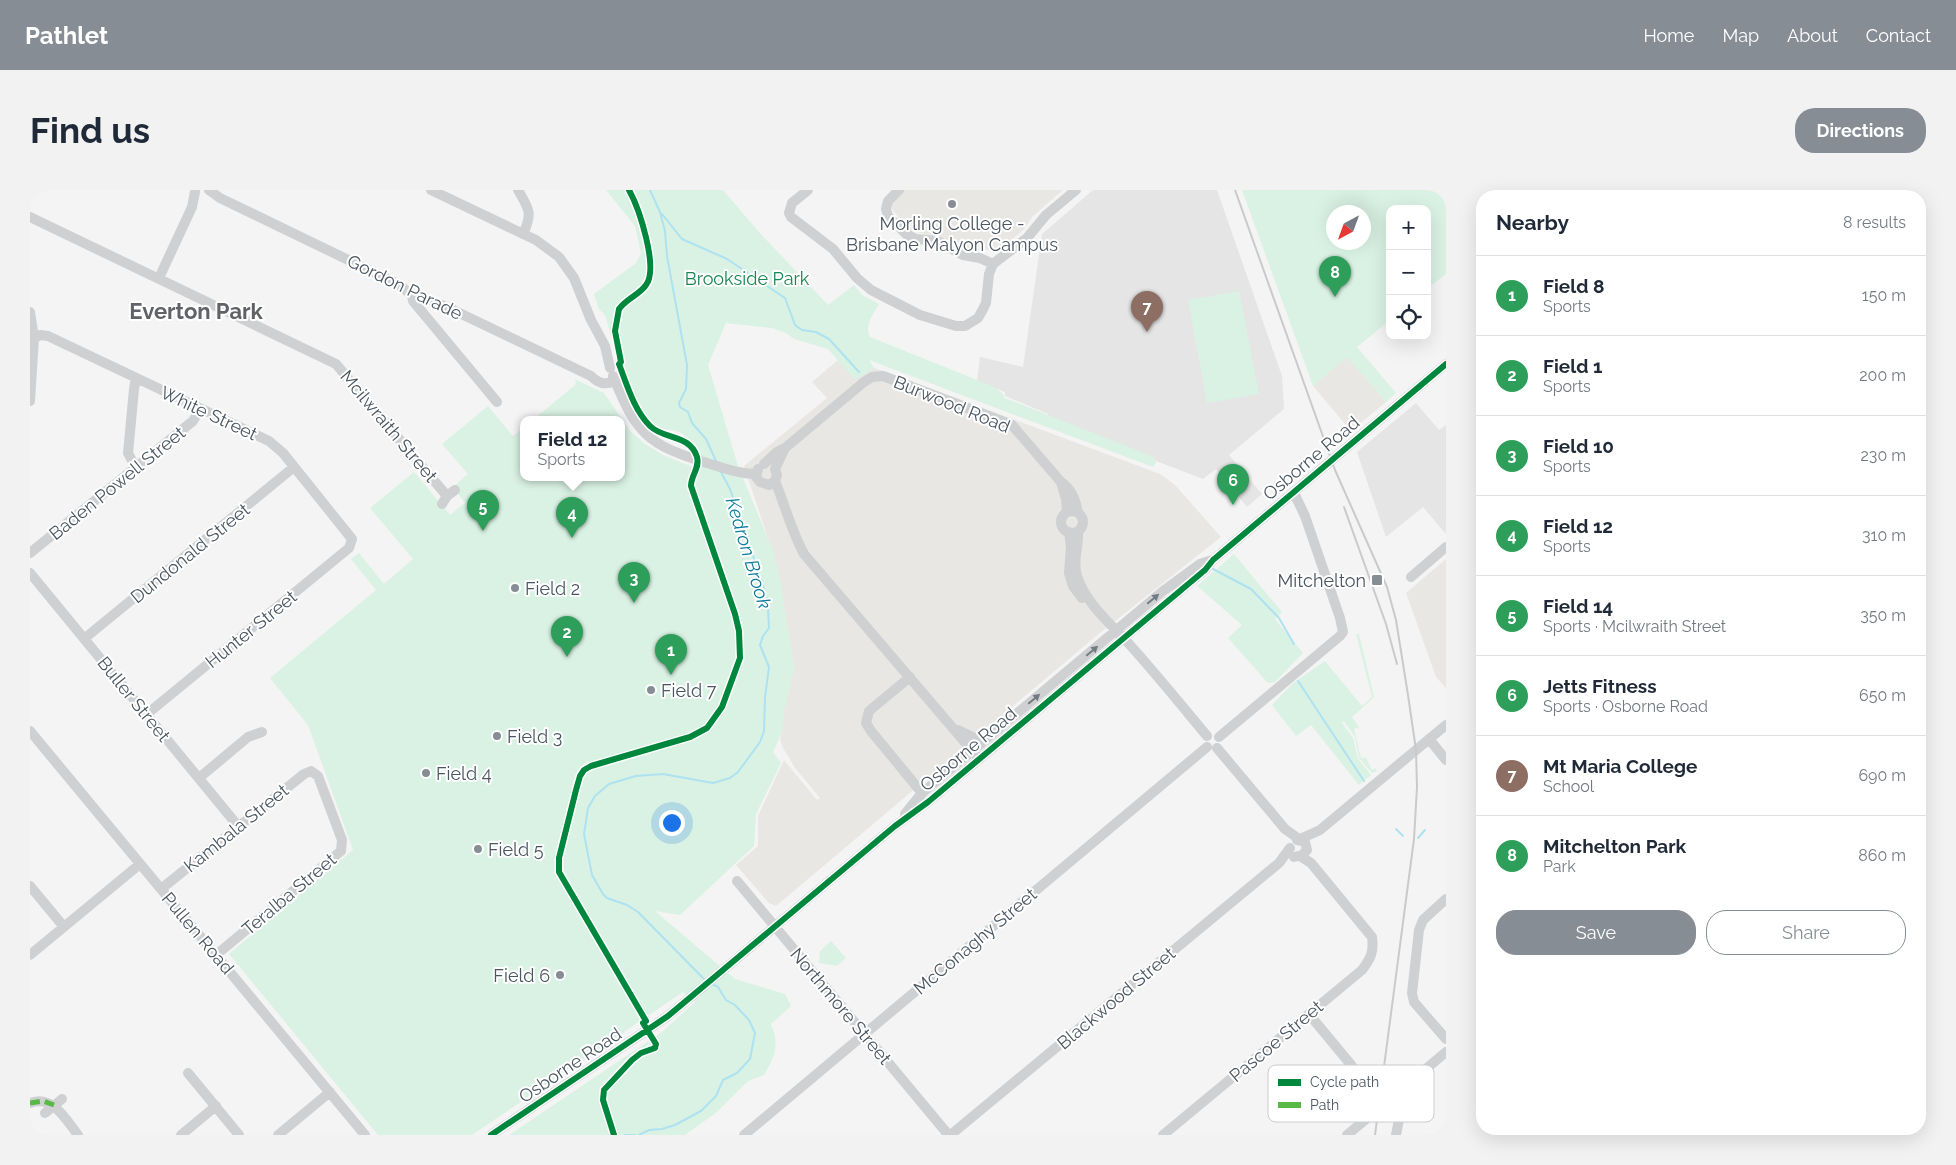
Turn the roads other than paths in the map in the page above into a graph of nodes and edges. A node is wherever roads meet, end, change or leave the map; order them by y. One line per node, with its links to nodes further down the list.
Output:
1 (431, 190): 8 (street)
2 (518, 190): 8 (street)
3 (808, 190): 9 (street)
4 (898, 190): 9 (street)
5 (1076, 190): 9 (street)
6 (202, 192): 10 (street); 11 (street, Gordon Parade)
7 (30, 217): 10 (street, Mcilwraith Street)
8 (523, 234): 15 (street)
9 (993, 264)
10 (158, 278): 28 (street, Mcilwraith Street)
11 (412, 295): 15 (street, Gordon Parade); 18 (street)
12 (30, 312): 13 (street)
13 (32, 340): 16 (street, White Street); 17 (street)
14 (1446, 364): 27 (street, Osborne Road)
15 (613, 374): 25 (street)
16 (136, 378): 19 (street, White Street); 23 (street)
17 (30, 401)
18 (497, 402)
19 (200, 409): 22 (street, White Street); 23 (street, Baden Powell Street)
20 (785, 448): 21 (street, Burwood Road); 24 (street); 29 (street, Burwood Road)
21 (764, 464): 24 (street); 25 (street)
22 (294, 466): 31 (street, White Street); 38 (street, Dundonald Street)
23 (136, 468): 33 (street, Baden Powell Street)
24 (775, 469): 26 (street)
25 (756, 474): 26 (street)
26 (770, 483): 40 (street)
27 (1294, 493): 34 (street, Osborne Road); 47 (street)
28 (448, 497)
29 (1072, 513): 30 (street); 30 (street)
30 (1074, 532): 37 (street)
31 (352, 542): 41 (street, Hunter Street)
32 (1446, 546): 36 (street)
33 (30, 553)
34 (1213, 560): 37 (street, Osborne Road, one-way to 34); 39 (street, Osborne Road)
35 (30, 572): 38 (street, Buller Street)
36 (1411, 576)
37 (1115, 632): 39 (street); 49 (street, Osborne Road, one-way to 37)
38 (85, 638): 41 (street, Buller Street)
39 (1123, 638): 46 (street); 51 (street, Osborne Road)
40 (910, 678): 43 (street); 55 (street)
41 (147, 714): 54 (street, Buller Street)
42 (1446, 725): 48 (street, Blackwood Street)
43 (954, 728): 49 (street); 51 (street)
44 (30, 731): 59 (street, Pullen Road)
45 (262, 732): 54 (street)
46 (1207, 736): 47 (street); 50 (street)
47 (1219, 737): 50 (street)
48 (1429, 739): 52 (street); 58 (street, Blackwood Street)
49 (983, 742): 51 (street, Osborne Road)
50 (1212, 747): 58 (street); 69 (street, McConaghy Street)
51 (976, 755): 55 (street, Osborne Road); 57 (street, Osborne Road)
52 (1446, 760)
53 (313, 772): 56 (street, Kambala Street); 67 (street, Teralba Street)
54 (199, 778): 56 (street, Buller Street)
55 (922, 793): 57 (street, Osborne Road)
56 (238, 826): 62 (street, Kambala Street)
57 (895, 826): 65 (street, Osborne Road)
58 (1299, 848): 68 (street, Pascoe Street); 82 (street, Blackwood Street)
59 (140, 864): 62 (street, Pullen Road); 64 (street)
60 (737, 881): 65 (street, Northmore Street)
61 (30, 886): 64 (street)
62 (161, 889): 67 (street, Pullen Road)
63 (1446, 899): 70 (street)
64 (64, 927): 66 (street)
65 (775, 927): 69 (street, Northmore Street); 88 (street, Osborne Road)
66 (30, 955)
67 (216, 955): 75 (street, Pullen Road)
68 (1309, 1014): 72 (street); 90 (street, Pascoe Street)
69 (863, 1034): 82 (street, Northmore Street); 89 (street, McConaghy Street)
70 (1446, 1039)
71 (1446, 1052): 73 (street)
72 (1351, 1065)
73 (1430, 1065)
74 (188, 1073): 78 (street)
75 (330, 1092): 86 (street); 87 (street, Pullen Road)
76 (58, 1102): 77 (street); 79 (street); 83 (street)
77 (30, 1103)
78 (216, 1106): 84 (street); 85 (street)
79 (46, 1113)
80 (1362, 1122): 91 (street)
81 (1398, 1122): 92 (street)
82 (949, 1134)
83 (78, 1135)
84 (181, 1135)
85 (239, 1135)
86 (278, 1135)
87 (365, 1135)
88 (491, 1135)
89 (744, 1135)
90 (1163, 1135)
91 (1347, 1135)
92 (1396, 1135)

